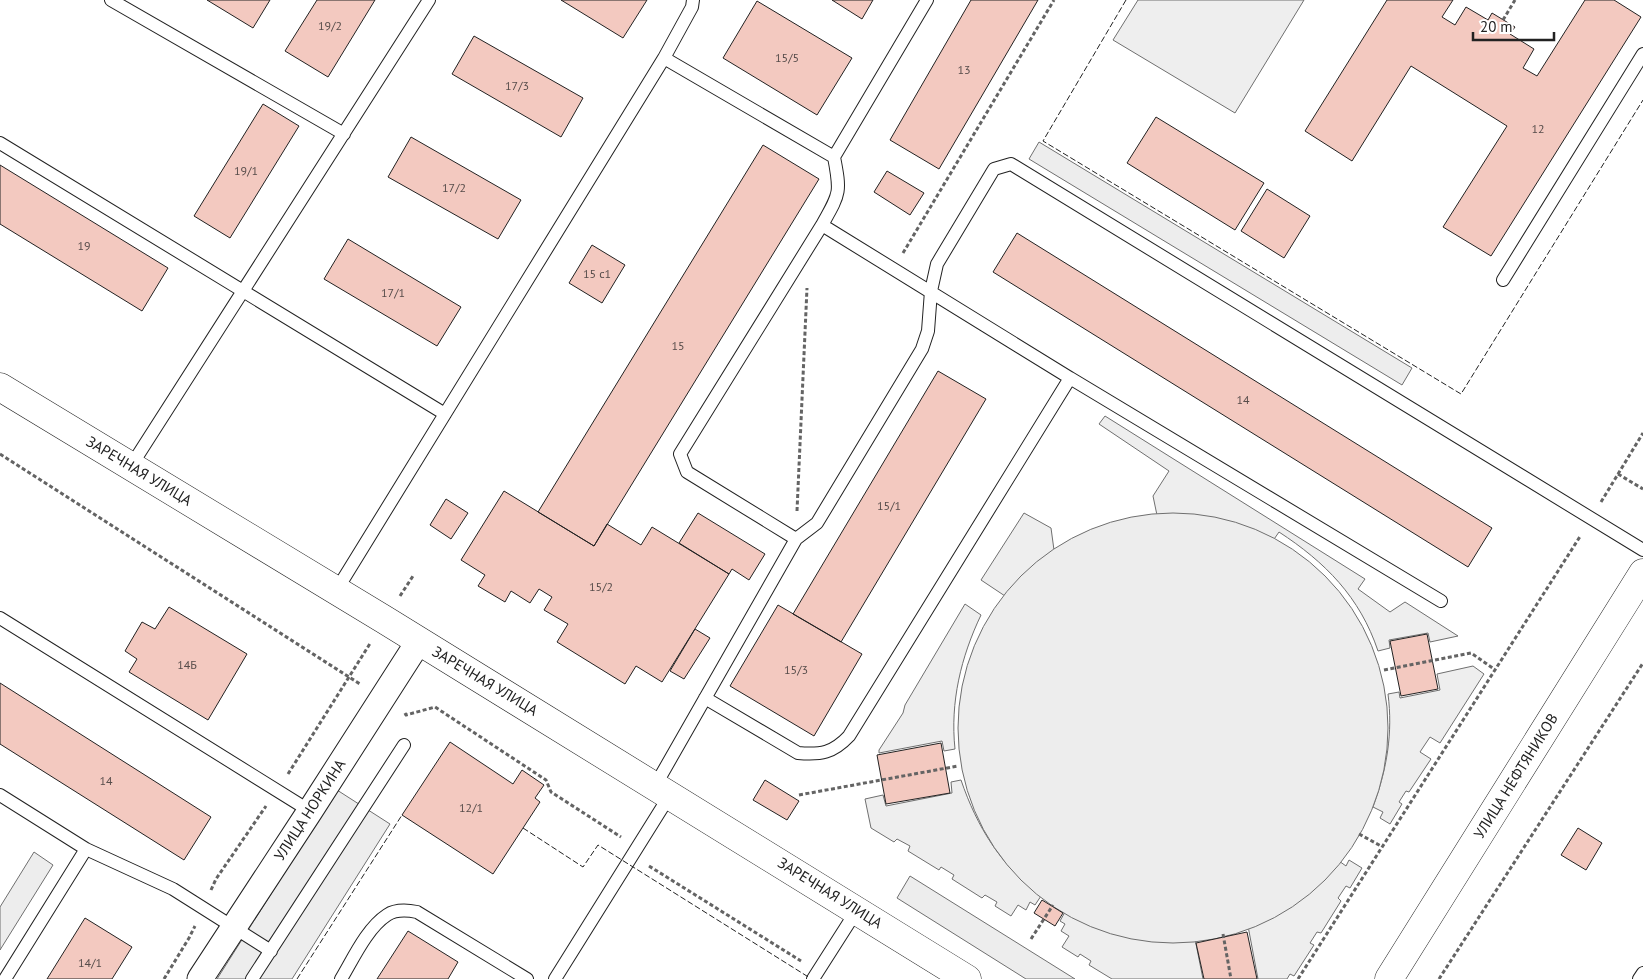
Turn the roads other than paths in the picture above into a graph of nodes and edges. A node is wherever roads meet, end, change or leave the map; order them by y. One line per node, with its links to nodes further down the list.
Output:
1 (111, 0): 7 (lane)
2 (429, 0): 7 (lane)
3 (693, 0): 6 (lane)
4 (927, 0): 9 (lane)
5 (1643, 54): 11 (lane)
6 (664, 58): 9 (lane); 16 (lane)
7 (344, 134): 12 (lane)
8 (0, 143): 12 (lane)
9 (834, 157): 10 (lane)
10 (822, 225): 13 (lane); 18 (lane)
11 (1503, 280)
12 (244, 291): 16 (lane); 17 (lane)
13 (931, 291): 14 (lane); 18 (lane); 19 (lane)
14 (1070, 378): 22 (lane); 25 (lane)
15 (0, 387): 17 (main road, ЗАРЕЧНАЯ УЛИЦА)
16 (445, 414): 21 (lane)
17 (131, 466): 21 (main road, ЗАРЕЧНАЯ УЛИЦА)
18 (796, 539): 25 (lane)
19 (1643, 550)
20 (1643, 573): 43 (main road, УЛИЦА НЕФТЯНИКОВ)
21 (336, 591): 24 (main road, ЗАРЕЧНАЯ УЛИЦА)
22 (1441, 601)
23 (0, 618): 29 (lane)
24 (419, 641): 27 (main road, ЗАРЕЧНАЯ УЛИЦА); 29 (street, УЛИЦА НОРКИНА)
25 (705, 698): 27 (lane)
26 (404, 745): 33 (lane)
27 (663, 791): 31 (main road, ЗАРЕЧНАЯ УЛИЦА); 40 (lane)
28 (0, 795): 30 (lane)
29 (310, 811): 32 (street, УЛИЦА НОРКИНА)
30 (86, 849): 32 (lane); 35 (lane)
31 (857, 910): 41 (lane); 42 (main road, ЗАРЕЧНАЯ УЛИЦА)
32 (233, 927): 33 (lane); 36 (street, УЛИЦА НОРКИНА)
33 (270, 951): 37 (lane)
34 (1643, 973): 44 (lane)
35 (5, 979)
36 (200, 979)
37 (252, 979)
38 (341, 979): 39 (lane)
39 (527, 979)
40 (555, 979)
41 (813, 979)
42 (967, 979)
43 (1389, 979)
44 (1639, 979)

